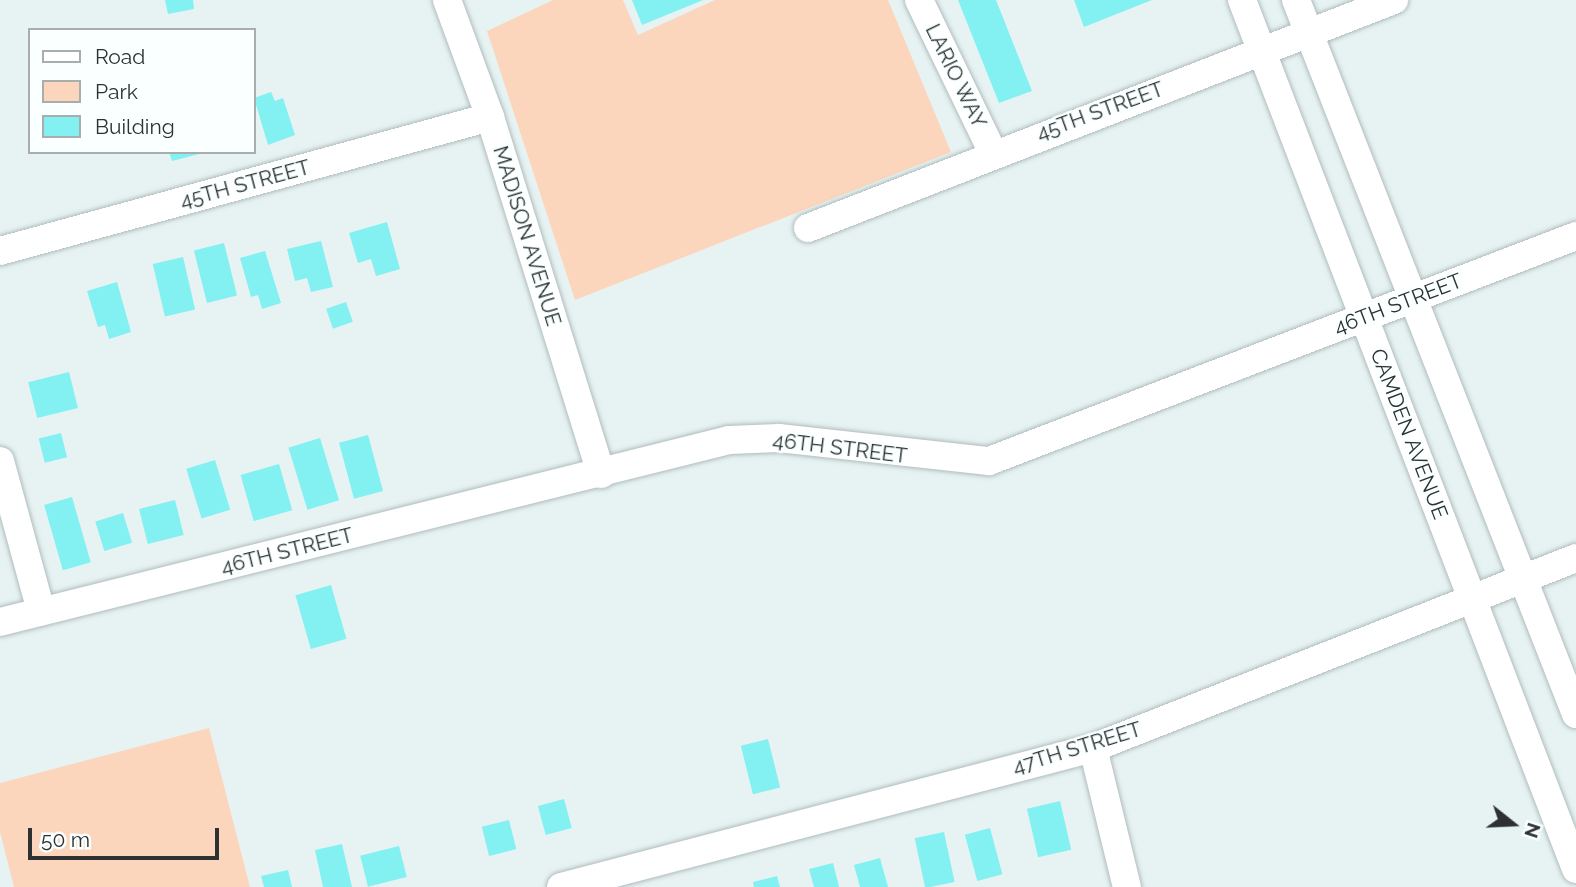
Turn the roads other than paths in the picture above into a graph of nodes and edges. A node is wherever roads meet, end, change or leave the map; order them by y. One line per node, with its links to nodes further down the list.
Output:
1 (919, 0): 9 (street, LARIO WAY)
2 (1242, 0): 7 (street, CAMDEN AVENUE)
3 (1296, 0): 6 (street)
4 (1394, 0): 6 (street, 45TH STREET)
5 (451, 1): 8 (street, MADISON AVENUE)
6 (1309, 33): 7 (street, 45TH STREET); 13 (street)
7 (1262, 51): 9 (street, 45TH STREET); 14 (street, CAMDEN AVENUE)
8 (491, 117): 12 (street, 45TH STREET); 16 (street, MADISON AVENUE)
9 (992, 151): 10 (street, 45TH STREET)
10 (808, 228)
11 (1576, 236): 13 (street, 46TH STREET)
12 (0, 251)
13 (1413, 298): 14 (street, 46TH STREET); 18 (street)
14 (1364, 317): 16 (street, 46TH STREET); 19 (street, CAMDEN AVENUE)
15 (0, 461): 20 (street)
16 (601, 474): 20 (street, 46TH STREET)
17 (1576, 558): 18 (street, 47TH STREET)
18 (1523, 579): 19 (street, 47TH STREET); 22 (street)
19 (1472, 598): 23 (street, 47TH STREET); 24 (street, CAMDEN AVENUE)
20 (41, 611): 21 (street, 46TH STREET)
21 (0, 622)
22 (1576, 714)
23 (1093, 748): 25 (street, 47TH STREET); 26 (street)
24 (1576, 869)
25 (561, 887)
26 (1127, 887)

